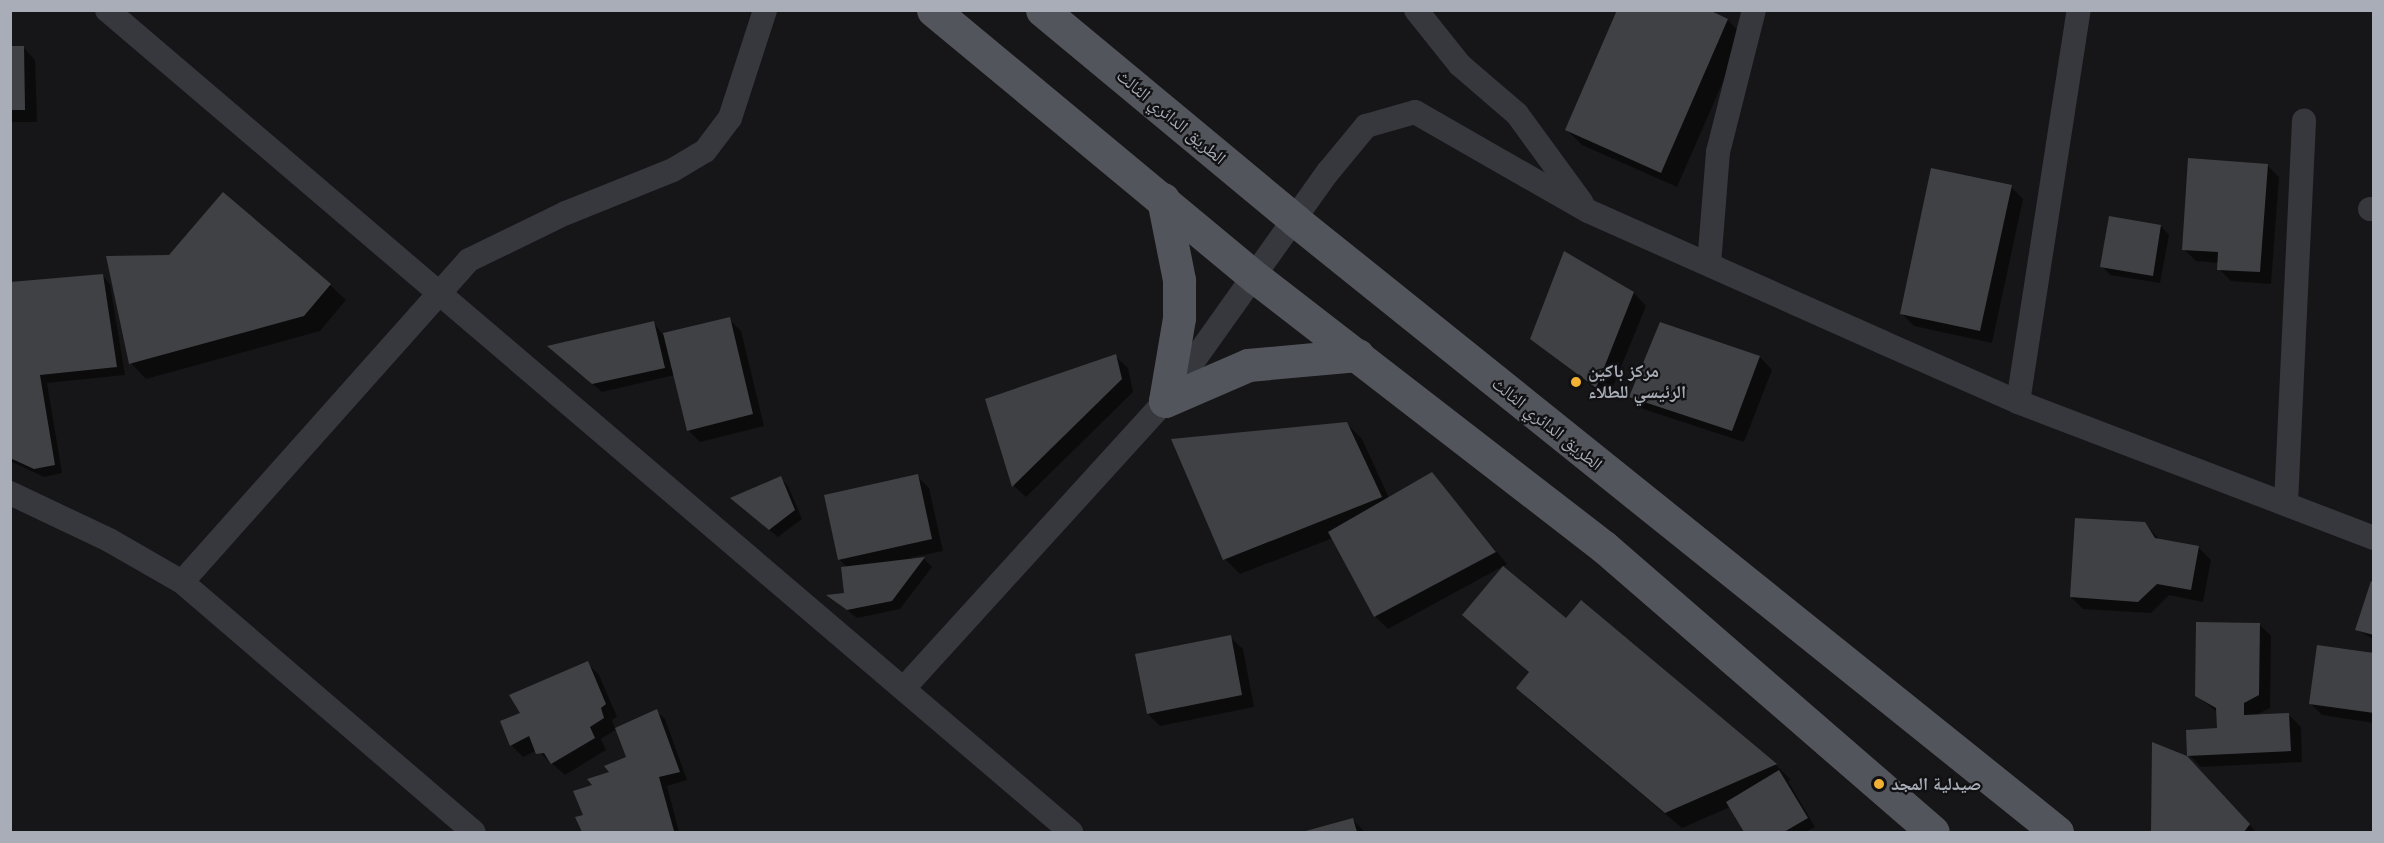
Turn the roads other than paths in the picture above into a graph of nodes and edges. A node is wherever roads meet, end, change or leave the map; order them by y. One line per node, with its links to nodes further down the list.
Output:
1 (107, 10): 14 (street)
2 (765, 10): 14 (street)
3 (933, 10): 9 (main road)
4 (1042, 10): 11 (main road, الطريق الدائري الثالث)
5 (1416, 10): 10 (street)
6 (1754, 10): 12 (street)
7 (2079, 10): 17 (street)
8 (2304, 120): 19 (street)
9 (1163, 199): 13 (main road); 16 (main road)
10 (1588, 211): 11 (street); 12 (street)
11 (1296, 221): 13 (street); 26 (main road, الطريق الدائري الثالث)
12 (1709, 264): 17 (street)
13 (1256, 278): 15 (main road); 16 (street)
14 (438, 293): 21 (street); 22 (street)
15 (1358, 355): 16 (main road); 25 (main road)
16 (1165, 401): 22 (street)
17 (2018, 402): 19 (street)
18 (10, 494): 21 (street)
19 (2286, 502): 20 (street)
20 (2373, 538)
21 (182, 582): 23 (street)
22 (904, 688): 24 (street)
23 (474, 832)
24 (1071, 832)
25 (1933, 832)
26 (2057, 832)

